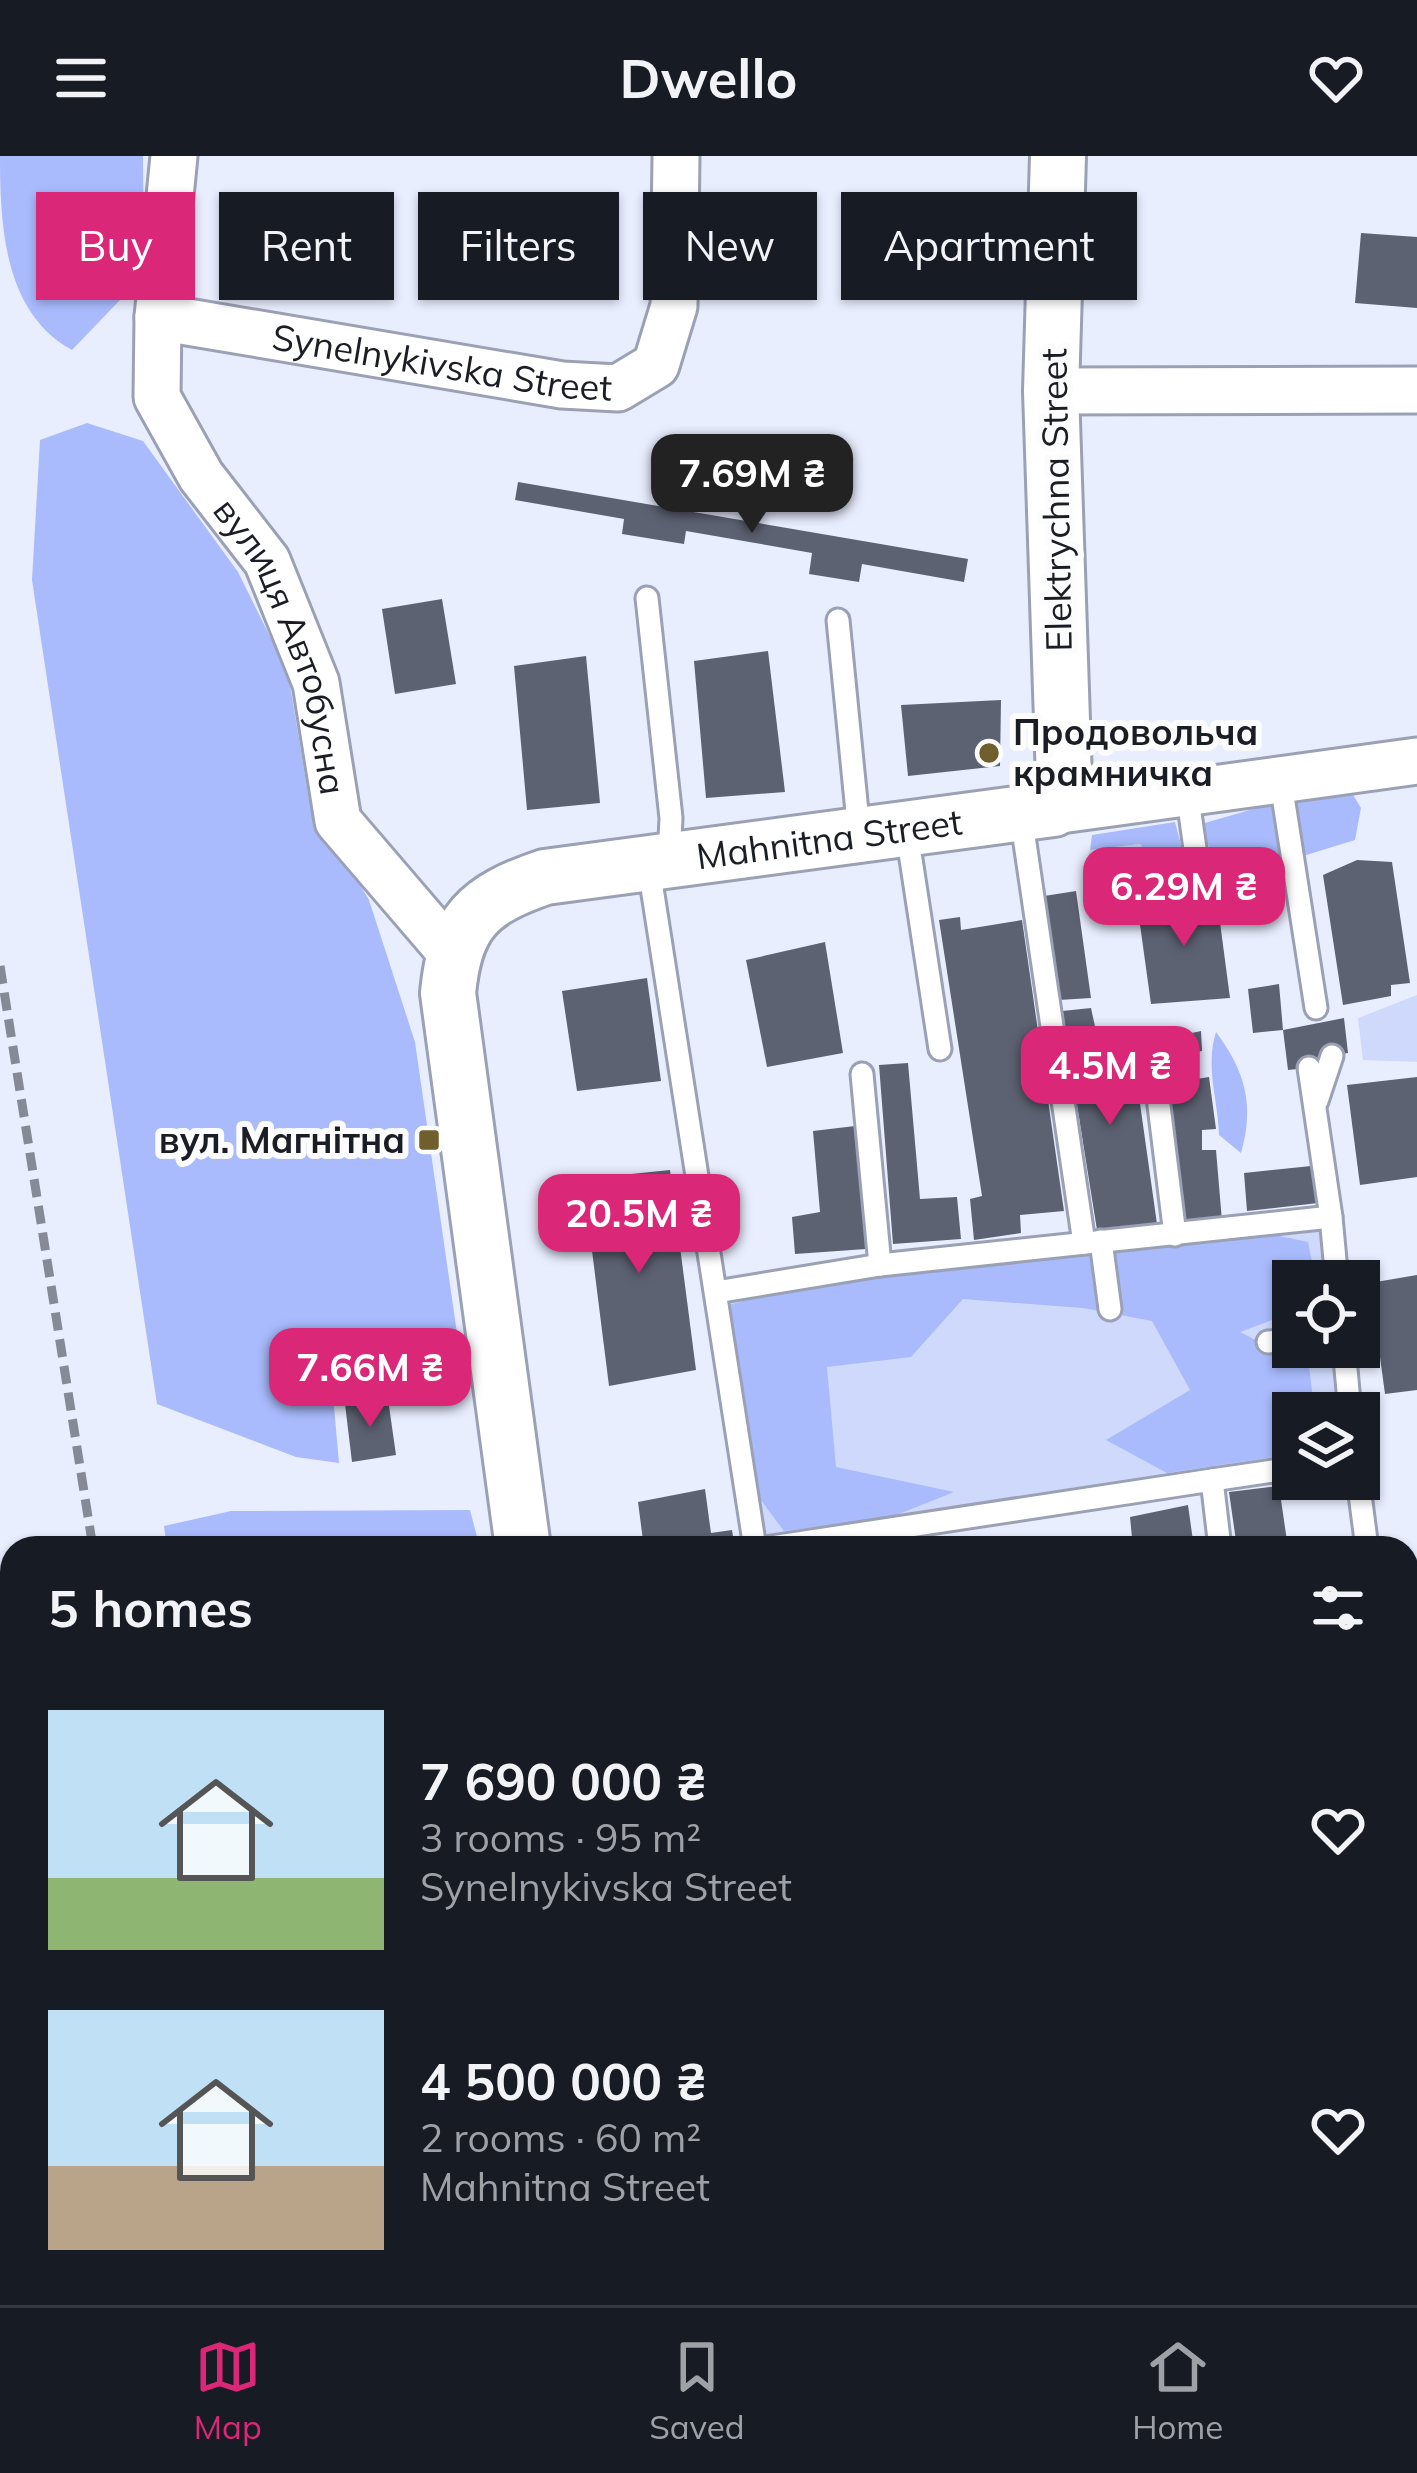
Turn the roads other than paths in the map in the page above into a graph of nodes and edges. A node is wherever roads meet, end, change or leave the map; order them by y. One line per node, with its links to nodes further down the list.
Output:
1 (174, 156): 4 (street, вулиця Автобусна)
2 (676, 156): 4 (street, Synelnykivska Street)
3 (1058, 156): 6 (street, Elektrychna Street)
4 (158, 316): 16 (street, вулиця Автобусна)
5 (1417, 390): 6 (street)
6 (1051, 391): 12 (street, Elektrychna Street)
7 (647, 598): 14 (lane)
8 (838, 620): 13 (lane)
9 (1417, 761): 10 (street, Mahnitna Street)
10 (1280, 776): 11 (street, Mahnitna Street); 17 (lane)
11 (1187, 791): 12 (street, Mahnitna Street); 15 (lane)
12 (1037, 812): 13 (street, Mahnitna Street); 26 (lane)
13 (884, 835): 14 (street, Mahnitna Street); 19 (lane)
14 (659, 861): 16 (street, Mahnitna Street); 29 (lane)
15 (1200, 884)
16 (460, 936): 37 (street)
17 (1316, 1008)
18 (1151, 1041): 25 (lane)
19 (940, 1049)
20 (1332, 1056): 23 (lane)
21 (1309, 1068): 23 (lane)
22 (862, 1074): 28 (lane)
23 (1315, 1107): 24 (lane)
24 (1331, 1217): 25 (lane); 27 (lane)
25 (1174, 1235): 26 (lane)
26 (1092, 1242): 28 (lane); 30 (lane)
27 (1335, 1260)
28 (880, 1265): 29 (lane)
29 (716, 1292): 38 (lane)
30 (1110, 1309)
31 (1268, 1342): 32 (lane)
32 (1272, 1342)
33 (1272, 1471): 34 (lane)
34 (1212, 1480): 36 (lane); 41 (lane)
35 (1361, 1500): 42 (lane)
36 (932, 1525): 39 (lane); 40 (lane)
37 (521, 1536)
38 (753, 1536)
39 (852, 1536)
40 (933, 1536)
41 (1219, 1536)
42 (1365, 1536)

